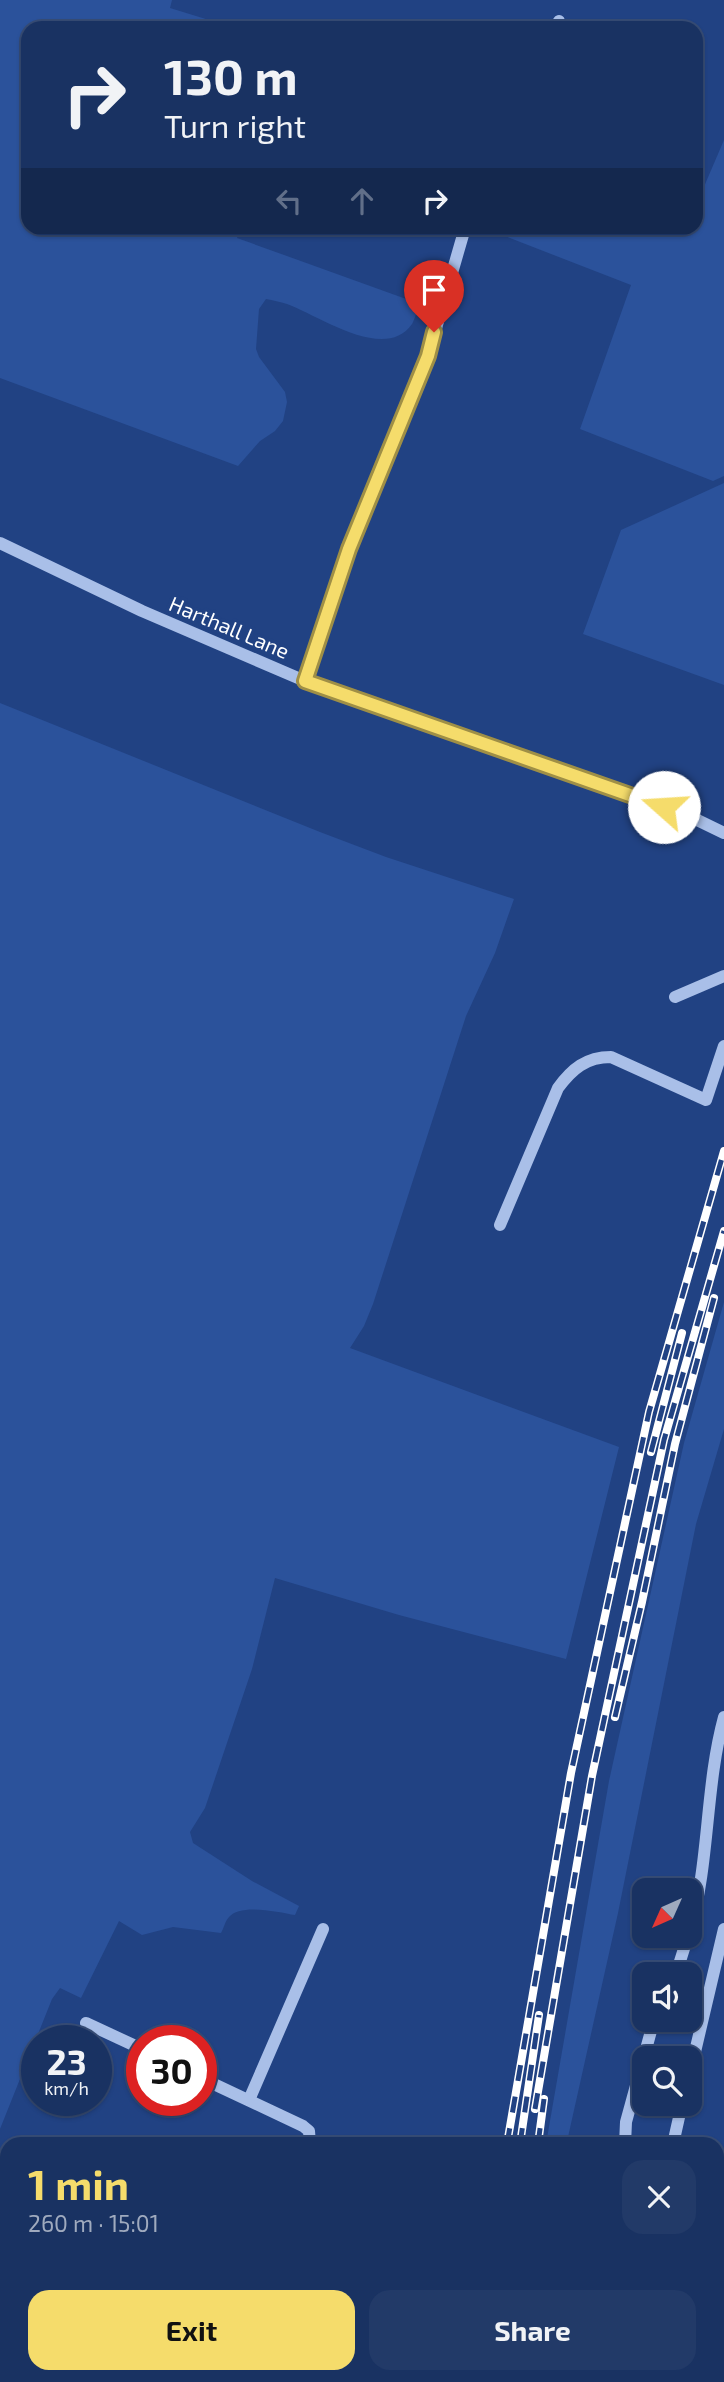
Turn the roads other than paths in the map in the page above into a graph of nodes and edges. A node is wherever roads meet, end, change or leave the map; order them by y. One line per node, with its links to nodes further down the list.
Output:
1 (463, 235): 3 (street)
2 (0, 544): 3 (street, Harthall Lane)
3 (305, 681): 4 (street, Harthall Lane)
4 (724, 833)
5 (724, 976): 6 (street)
6 (675, 997)
7 (724, 1046): 8 (street)
8 (500, 1225)
9 (724, 1717): 10 (street)
10 (701, 1878)
11 (724, 1928): 16 (street)
12 (323, 1929): 18 (street)
13 (86, 2023): 15 (street)
14 (650, 2032): 21 (street)
15 (126, 2042)
16 (696, 2046)
17 (217, 2085): 18 (street)
18 (249, 2100): 20 (street)
19 (679, 2116): 22 (street)
20 (309, 2137)
21 (625, 2137)
22 (675, 2137)

